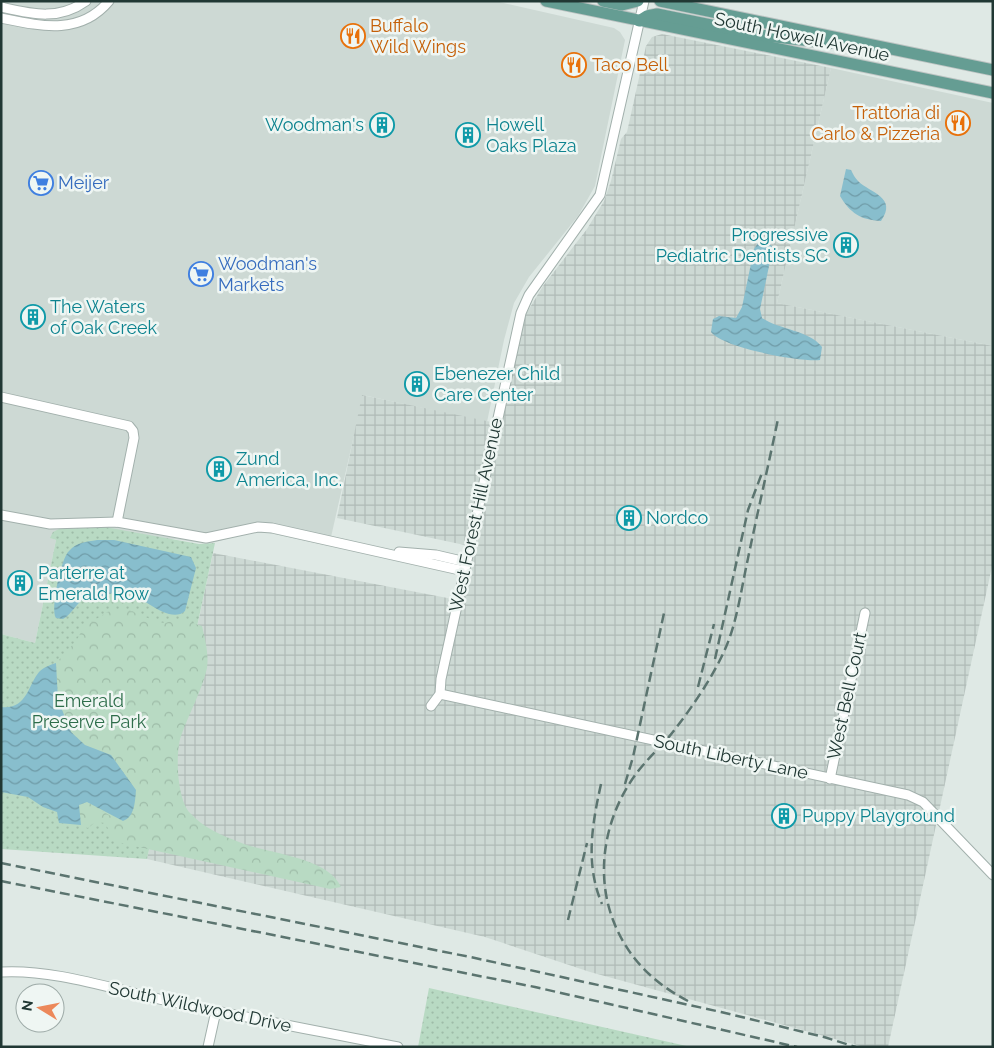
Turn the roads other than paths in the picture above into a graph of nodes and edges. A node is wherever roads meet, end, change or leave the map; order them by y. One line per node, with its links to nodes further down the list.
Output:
1 (86, 1): 8 (street)
2 (109, 1): 9 (street)
3 (546, 1): 10 (main road, South Howell Avenue)
4 (603, 1): 5 (main road)
5 (638, 1)
6 (644, 1): 10 (street, West Forest Hill Avenue)
7 (660, 1): 11 (main road, South Howell Avenue)
8 (1, 7)
9 (1, 18)
10 (639, 21): 11 (main road); 13 (main road, South Howell Avenue); 17 (street, West Forest Hill Avenue)
11 (872, 46): 12 (main road, South Howell Avenue)
12 (993, 70)
13 (993, 94)
14 (1, 397): 16 (street)
15 (1, 515): 16 (street)
16 (116, 522): 17 (street)
17 (465, 566): 19 (street, West Forest Hill Avenue)
18 (865, 613): 21 (street, West Bell Court)
19 (440, 694): 20 (street); 21 (street, South Liberty Lane)
20 (431, 706)
21 (830, 779): 22 (street, South Liberty Lane)
22 (993, 876)
23 (1, 972): 24 (street, South Wildwood Drive)
24 (216, 1011): 25 (street, South Wildwood Drive); 26 (street)
25 (363, 1043): 27 (street, South Wildwood Drive)
26 (208, 1047)
27 (398, 1047)

